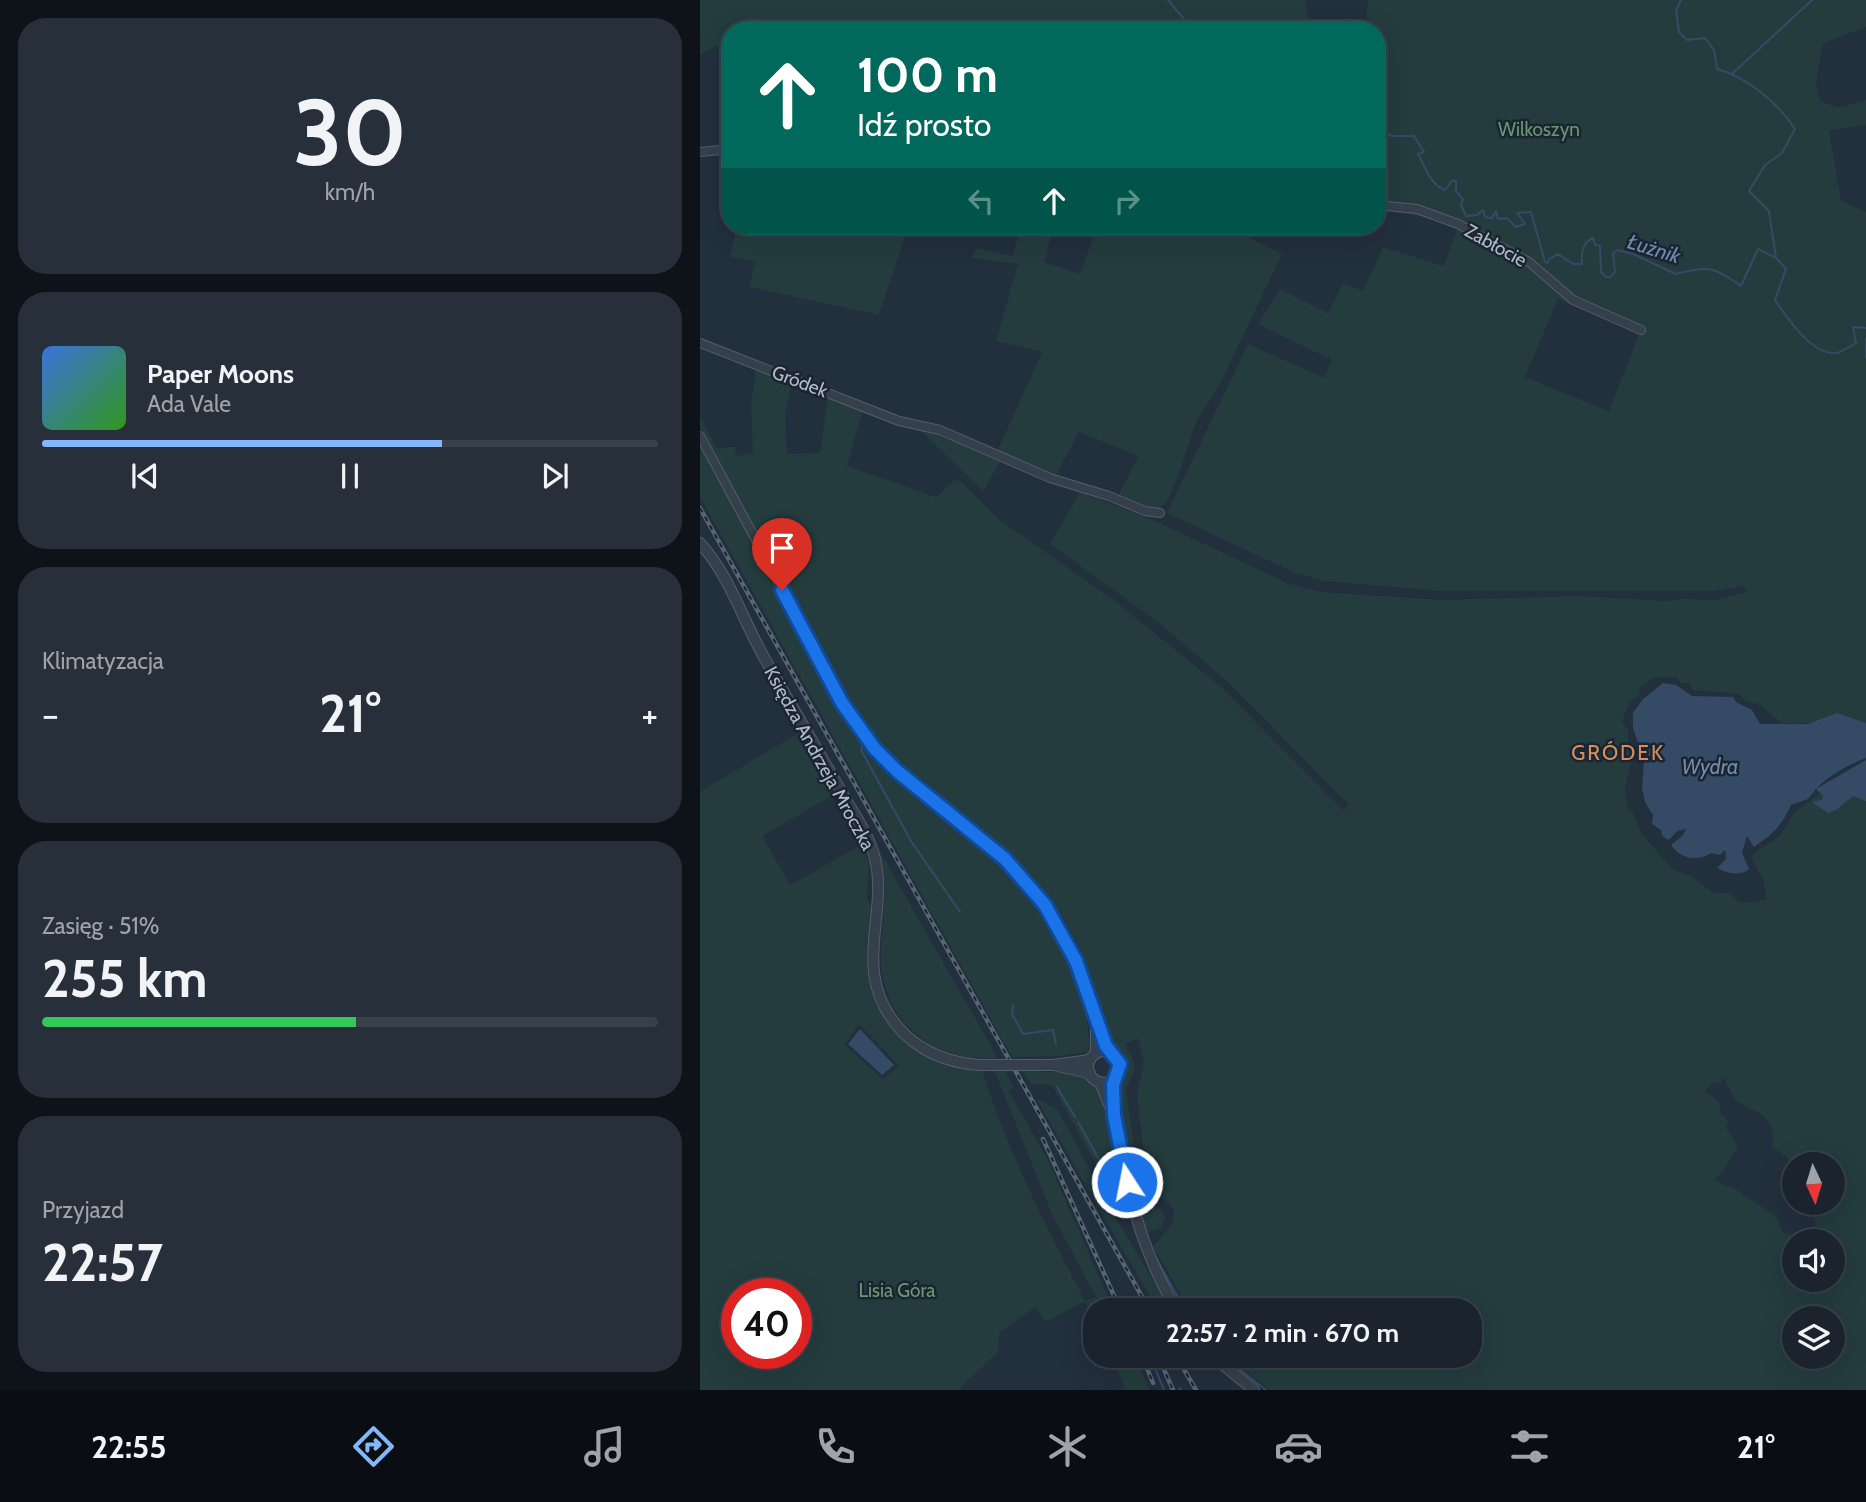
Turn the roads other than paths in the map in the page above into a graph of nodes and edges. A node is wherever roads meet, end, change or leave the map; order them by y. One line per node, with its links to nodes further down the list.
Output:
1 (721, 150): 2 (street)
2 (700, 152)
3 (1386, 206): 4 (street, Zabłocie)
4 (1641, 330)
5 (700, 343): 7 (street, Gródek)
6 (700, 436): 9 (street)
7 (1160, 513)
8 (700, 543): 12 (street, Księdza Andrzeja Mroczka, bridge)
9 (1095, 1019): 10 (street); 11 (street)
10 (1109, 1051): 11 (street); 14 (street)
11 (1093, 1057): 12 (street, Księdza Andrzeja Mroczka); 13 (street)
12 (1053, 1065): 13 (street, Księdza Andrzeja Mroczka)
13 (1090, 1073): 15 (street)
14 (1114, 1079): 15 (street); 16 (street)
15 (1100, 1082): 16 (street)
16 (1114, 1115): 17 (street)
17 (1170, 1298)
18 (1227, 1368): 19 (street)
19 (1254, 1390)

